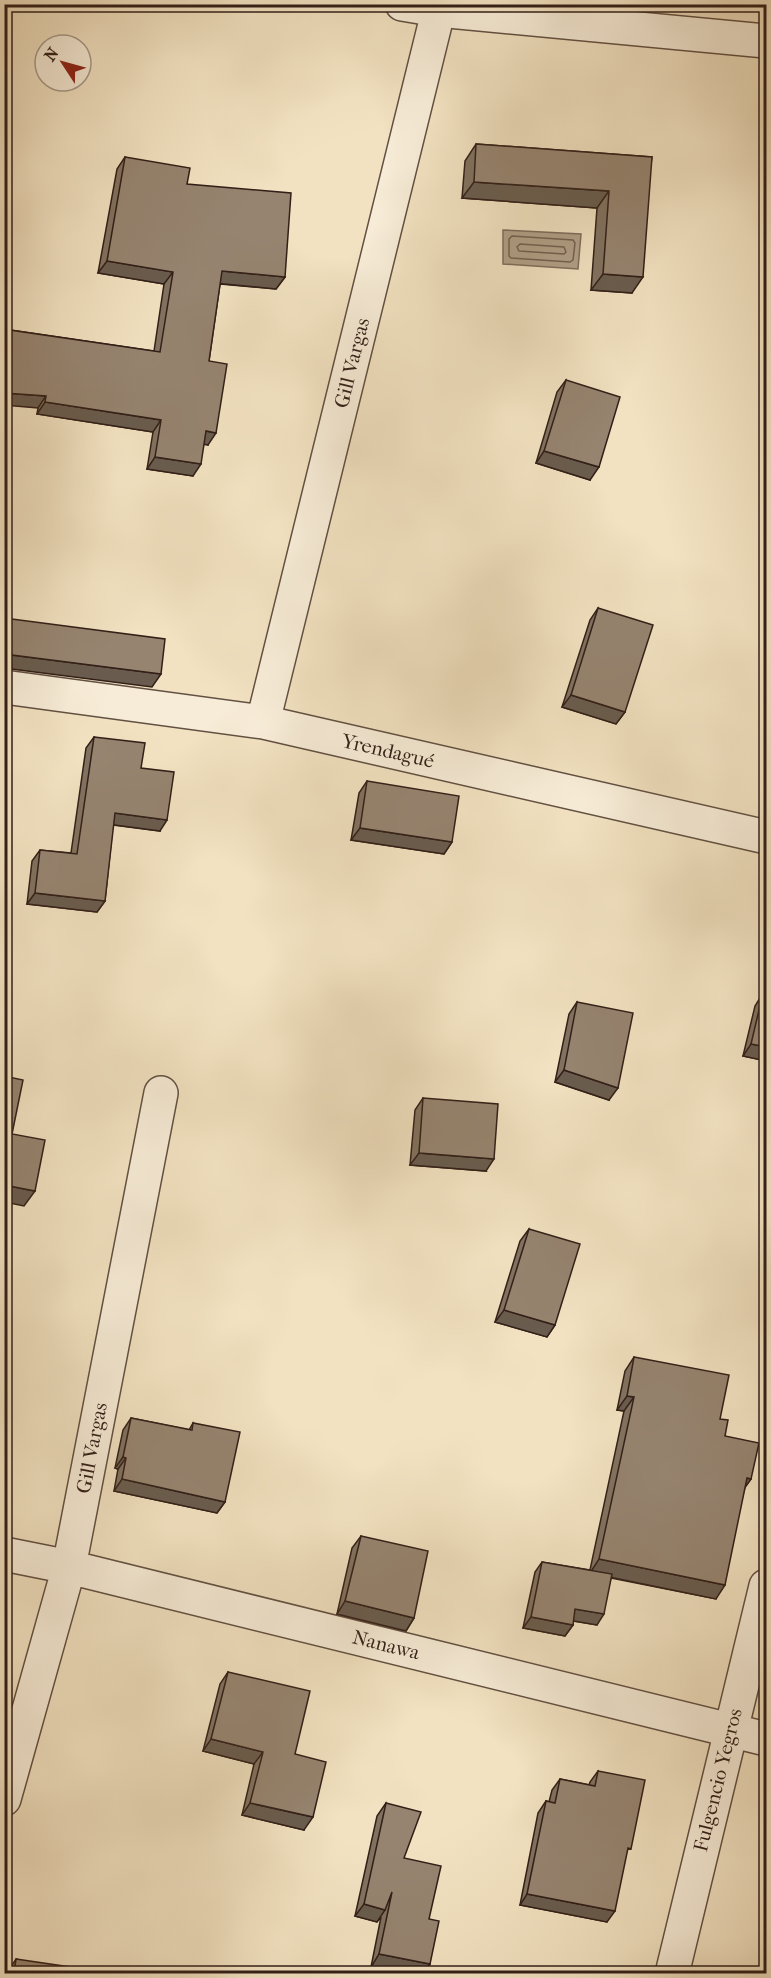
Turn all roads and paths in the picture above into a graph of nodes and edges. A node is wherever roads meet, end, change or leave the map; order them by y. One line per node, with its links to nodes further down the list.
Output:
1 (402, 4): 2 (street)
2 (439, 7): 3 (street); 5 (street, Gill Vargas)
3 (766, 41)
4 (4, 687): 5 (street, Yrendagué)
5 (263, 722): 6 (street, Yrendagué)
6 (766, 837)
7 (161, 1093): 9 (street, Gill Vargas)
8 (4, 1554): 9 (street, Nanawa)
9 (69, 1567): 11 (street, Nanawa); 13 (street, Gill Vargas)
10 (766, 1586): 11 (street, Fulgencio Yegros)
11 (730, 1730): 12 (street, Nanawa); 14 (street, Fulgencio Yegros)
12 (766, 1739)
13 (4, 1798)
14 (672, 1974)

